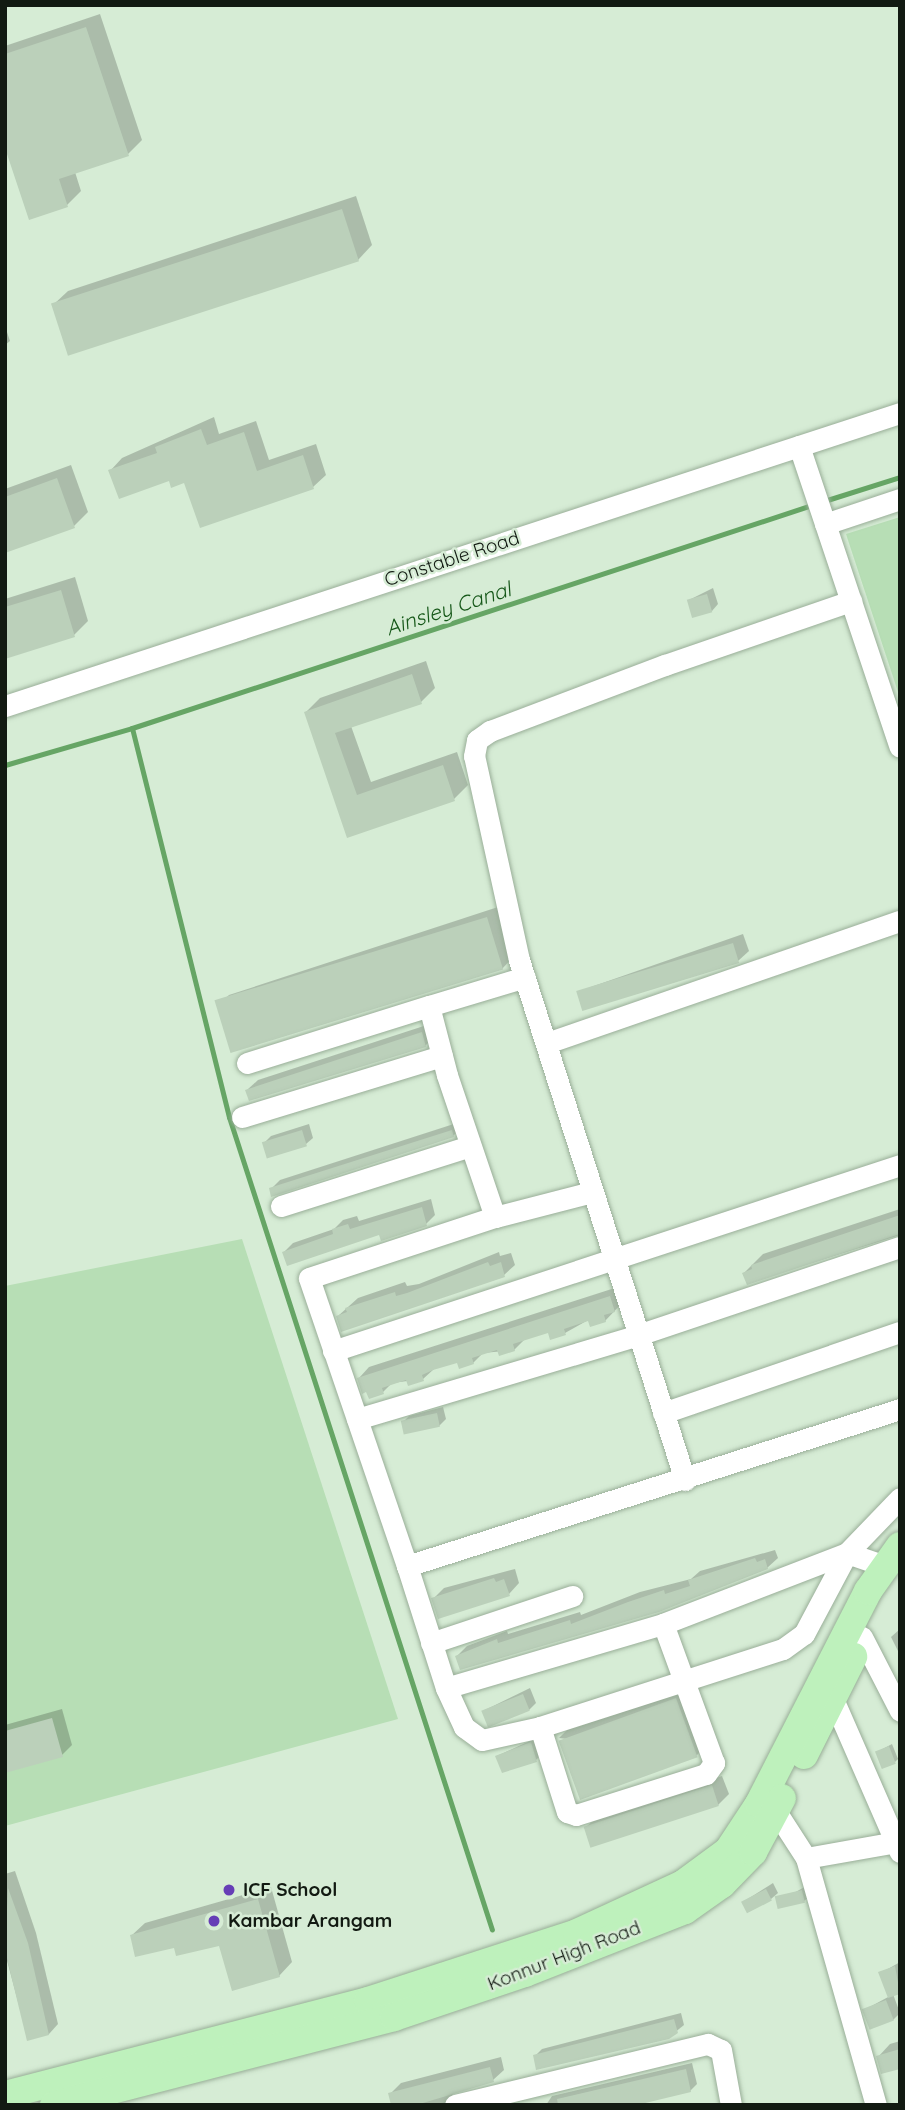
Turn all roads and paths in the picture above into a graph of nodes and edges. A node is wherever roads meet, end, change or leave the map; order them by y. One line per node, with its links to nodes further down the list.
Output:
1 (900, 413): 2 (street, Constable Road)
2 (799, 446): 4 (street); 6 (street, Constable Road)
3 (900, 499): 4 (street)
4 (821, 510): 5 (street)
5 (851, 601): 7 (street); 9 (street)
6 (5, 706)
7 (900, 747)
8 (900, 921): 11 (street)
9 (525, 977): 10 (street); 11 (street)
10 (429, 1006): 12 (street); 13 (street)
11 (547, 1043): 17 (street)
12 (442, 1056): 14 (street); 15 (street)
13 (247, 1063)
14 (242, 1117)
15 (470, 1146): 18 (street); 19 (street)
16 (900, 1165): 21 (street)
17 (592, 1192): 19 (street); 21 (street)
18 (281, 1206)
19 (495, 1217): 24 (street)
20 (900, 1247): 23 (street)
21 (613, 1258): 23 (street); 24 (street)
22 (900, 1332): 26 (street)
23 (638, 1335): 26 (street); 27 (street)
24 (333, 1351): 27 (street)
25 (900, 1409): 28 (street)
26 (663, 1413): 28 (street)
27 (356, 1419): 32 (street)
28 (685, 1480): 32 (street)
29 (900, 1498): 30 (street)
30 (847, 1553): 31 (street); 34 (street); 37 (street)
31 (895, 1563): 35 (main road, Konnur High Road); 45 (main road)
32 (408, 1566): 36 (street)
33 (572, 1596): 36 (street)
34 (663, 1624): 37 (street); 38 (street)
35 (862, 1637): 39 (main road, Konnur High Road); 40 (street)
36 (431, 1643): 38 (street)
37 (683, 1679): 41 (street); 41 (street)
38 (446, 1688): 41 (street)
39 (833, 1699): 42 (main road, Konnur High Road); 43 (street)
40 (900, 1711)
41 (540, 1727)
42 (775, 1810): 44 (street); 47 (main road, Konnur High Road)
43 (898, 1847): 44 (street)
44 (806, 1858): 51 (street)
45 (5, 2095)
46 (514, 2097): 49 (street); 50 (street)
47 (106, 2098): 48 (main road, Konnur High Road)
48 (54, 2105)
49 (455, 2105)
50 (731, 2105)
51 (876, 2105)

